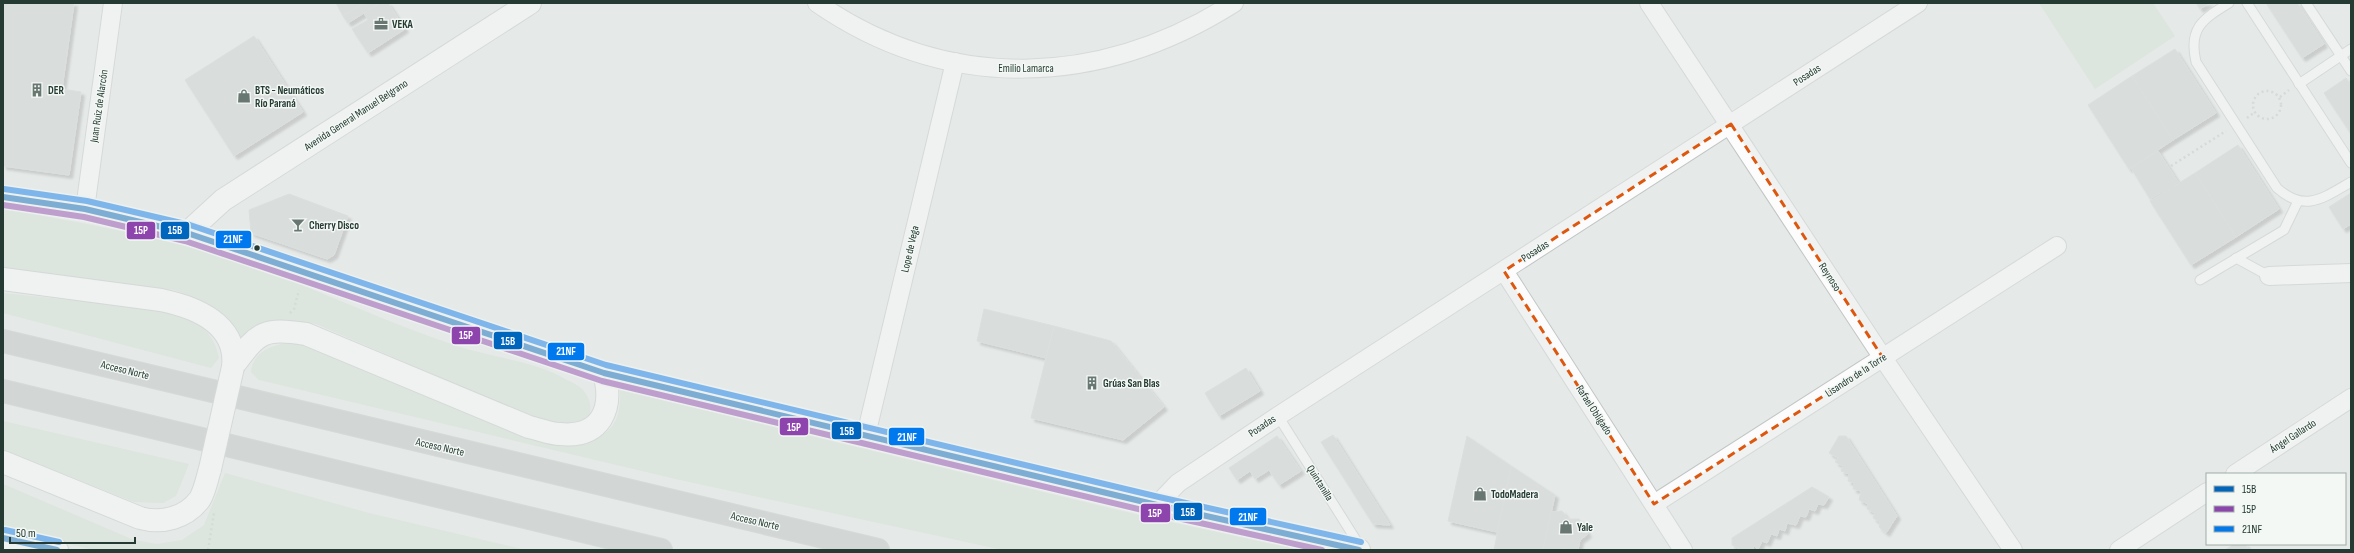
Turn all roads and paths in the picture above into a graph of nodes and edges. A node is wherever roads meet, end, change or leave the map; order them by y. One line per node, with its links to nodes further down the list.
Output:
1 (113, 3): 23 (street, Juan Ruiz de Alarcón)
2 (530, 3): 24 (main road, Avenida General Manuel Belgrano)
3 (817, 3): 12 (street, Emilio Lamarca)
4 (1234, 3): 12 (street, Emilio Lamarca)
5 (1650, 3): 16 (street, Reynoso)
6 (1918, 3): 16 (street, Posadas)
7 (2229, 3): 17 (lane)
8 (2246, 3): 14 (lane)
9 (2306, 3): 11 (lane)
10 (2351, 49): 11 (lane)
11 (2341, 56): 13 (lane); 14 (lane)
12 (955, 62): 41 (street, Lope de Vega)
13 (2351, 71)
14 (2299, 84): 18 (lane)
15 (2255, 112): 15 (path); 17 (path)
16 (1731, 124): 27 (street, Posadas); 35 (street, Reynoso)
17 (2236, 125): 19 (path); 22 (lane)
18 (2351, 163)
19 (2171, 166)
20 (2351, 182): 22 (lane)
21 (3, 197): 23 (main road)
22 (2298, 201): 26 (lane)
23 (85, 209): 24 (main road)
24 (188, 233): 28 (main road)
25 (2057, 246): 35 (street, Lisandro de la Torre)
26 (2236, 258): 30 (lane); 32 (lane)
27 (1504, 271): 40 (street, Posadas); 45 (street, Rafael Obligado)
28 (304, 272): 33 (path); 37 (main road)
29 (2351, 273): 30 (street)
30 (2269, 276)
31 (3, 279): 36 (main road)
32 (2200, 280)
33 (288, 316)
34 (3, 341): 52 (highway, Acceso Norte)
35 (1882, 358): 45 (street, Lisandro de la Torre); 56 (street, Reynoso)
36 (233, 366): 37 (main road); 42 (main road, bridge)
37 (604, 373): 41 (main road)
38 (3, 391): 51 (highway)
39 (2351, 398): 43 (street, Ángel Gallardo)
40 (1278, 416): 46 (street, Posadas); 54 (lane, Quintanilla)
41 (866, 435): 46 (main road)
42 (3, 462)
43 (2237, 473)
44 (2206, 493): 57 (street)
45 (1654, 504): 55 (street, Rafael Obligado)
46 (1157, 505): 53 (main road)
47 (215, 510): 50 (path)
48 (3, 538): 49 (main road)
49 (57, 550)
50 (208, 550)
51 (661, 550)
52 (878, 550)
53 (1359, 550)
54 (1362, 550)
55 (1683, 550)
56 (2014, 550)
57 (2119, 550)

